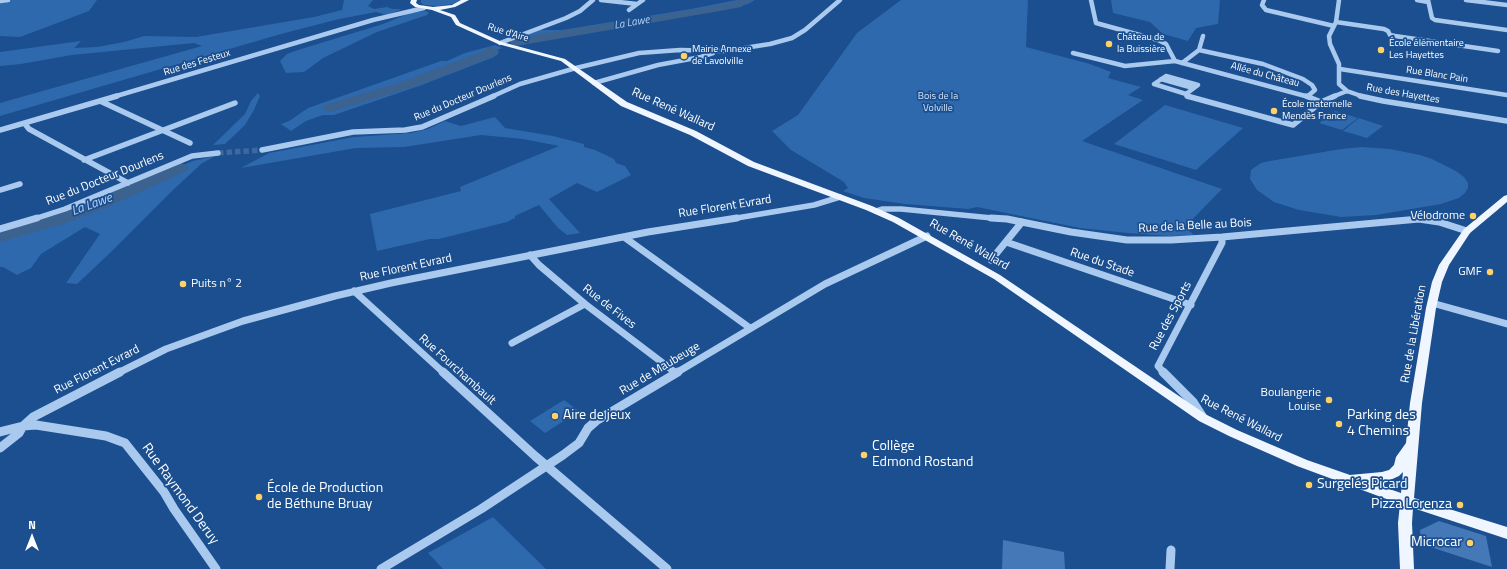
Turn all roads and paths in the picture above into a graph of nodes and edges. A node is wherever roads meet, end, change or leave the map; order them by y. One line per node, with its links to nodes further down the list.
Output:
1 (8, 0): 12 (street)
2 (466, 0): 15 (main road)
3 (593, 0): 26 (street)
4 (601, 0): 16 (street)
5 (643, 0): 16 (street)
6 (840, 0): 28 (street, Rue du Docteur Dourlens)
7 (1091, 0): 32 (street)
8 (1264, 0): 23 (street)
9 (1339, 0): 23 (street)
10 (1417, 0): 13 (street)
11 (1466, 0): 17 (street)
12 (0, 1)
13 (1428, 1): 24 (street)
14 (414, 2): 18 (main road); 21 (street, Rue des Festeux)
15 (458, 4): 19 (main road); 22 (main road)
16 (637, 4): 20 (street)
17 (1507, 5)
18 (424, 8): 19 (main road); 21 (street, Rue des Festeux)
19 (433, 8): 22 (main road, Rue d'Aire)
20 (629, 10)
21 (400, 12): 41 (street, Rue des Festeux)
22 (453, 16): 26 (main road, Rue d'Aire)
23 (1335, 24): 29 (street); 35 (street)
24 (1507, 30)
25 (1203, 36): 27 (street)
26 (500, 43): 31 (main road, Rue d'Aire)
27 (1199, 50): 33 (street); 40 (street)
28 (714, 51): 34 (street, Rue du Docteur Dourlens); 36 (street)
29 (1498, 51)
30 (1073, 53): 32 (street, Allée du Château)
31 (563, 60): 34 (main road, Rue René Wallard)
32 (1175, 61): 33 (street, Allée du Château)
33 (1182, 63): 40 (street, Allée du Château)
34 (576, 68): 36 (main road, Rue René Wallard); 49 (street, Rue du Docteur Dourlens)
35 (1340, 69): 37 (street); 39 (street, Rue Blanc Pain)
36 (594, 83): 55 (main road, Rue René Wallard)
37 (1347, 90): 42 (street); 44 (street, Rue des Hayettes)
38 (1187, 95): 38 (street); 42 (street)
39 (1507, 95)
40 (1308, 96): 42 (street, Allée du Château)
41 (100, 101): 45 (street, Rue des Festeux); 47 (street)
42 (1322, 102)
43 (235, 103): 47 (street)
44 (1507, 121)
45 (24, 124): 46 (street, Rue des Festeux); 51 (street)
46 (0, 130)
47 (161, 131): 48 (street); 51 (street)
48 (190, 143)
49 (262, 150)
50 (218, 153): 52 (street, Rue du Docteur Dourlens)
51 (84, 160): 52 (street)
52 (128, 183): 59 (street, Rue du Docteur Dourlens)
53 (20, 184): 54 (street)
54 (0, 190)
55 (840, 197): 57 (main road, Rue René Wallard); 62 (street, Rue Florent Evrard)
56 (1507, 199): 60 (main road, Rue de la Libération)
57 (876, 211): 58 (street, Rue de la Belle au Bois); 61 (main road, Rue René Wallard)
58 (1022, 222): 63 (street, Rue de la Belle au Bois); 64 (street)
59 (0, 229)
60 (1467, 231): 63 (street, Rue de la Belle au Bois); 68 (main road, Rue de la Libération)
61 (927, 236): 72 (street, Rue de Maubeuge); 75 (main road, Rue René Wallard)
62 (624, 237): 65 (street, Rue Florent Evrard); 72 (street)
63 (1222, 237): 70 (street, Rue des Sports)
64 (1006, 242): 66 (street); 70 (street, Rue du Stade)
65 (530, 255): 67 (street, Rue Florent Evrard); 69 (street, Rue de Fives)
66 (991, 260)
67 (354, 291): 76 (street, Rue Florent Evrard); 80 (street, Rue Fourchambault)
68 (1432, 302): 71 (street); 78 (main road, Rue de la Libération)
69 (585, 304): 73 (street); 74 (street, Rue de Fives)
70 (1191, 305): 75 (street, Rue des Sports)
71 (1507, 324)
72 (750, 328): 74 (street, Rue de Maubeuge)
73 (512, 342)
74 (676, 373): 80 (street, Rue de Maubeuge)
75 (1203, 418): 81 (main road, Rue René Wallard)
76 (23, 426): 77 (street, Rue Florent Evrard); 79 (street); 85 (street, Rue Raymond Deruy)
77 (0, 432)
78 (1412, 444): 81 (main road, Rue René Wallard); 82 (main road, Rue de la Libération)
79 (0, 448)
80 (546, 466): 86 (street, Rue de Maubeuge); 87 (street, Rue Fourchambault)
81 (1347, 479): 82 (main road, Rue René Wallard)
82 (1408, 500): 83 (main road, Rue René Wallard); 89 (main road, Rue de la Libération)
83 (1507, 533)
84 (1170, 550): 88 (street)
85 (216, 569)
86 (381, 569)
87 (667, 569)
88 (1170, 569)
89 (1406, 569)

